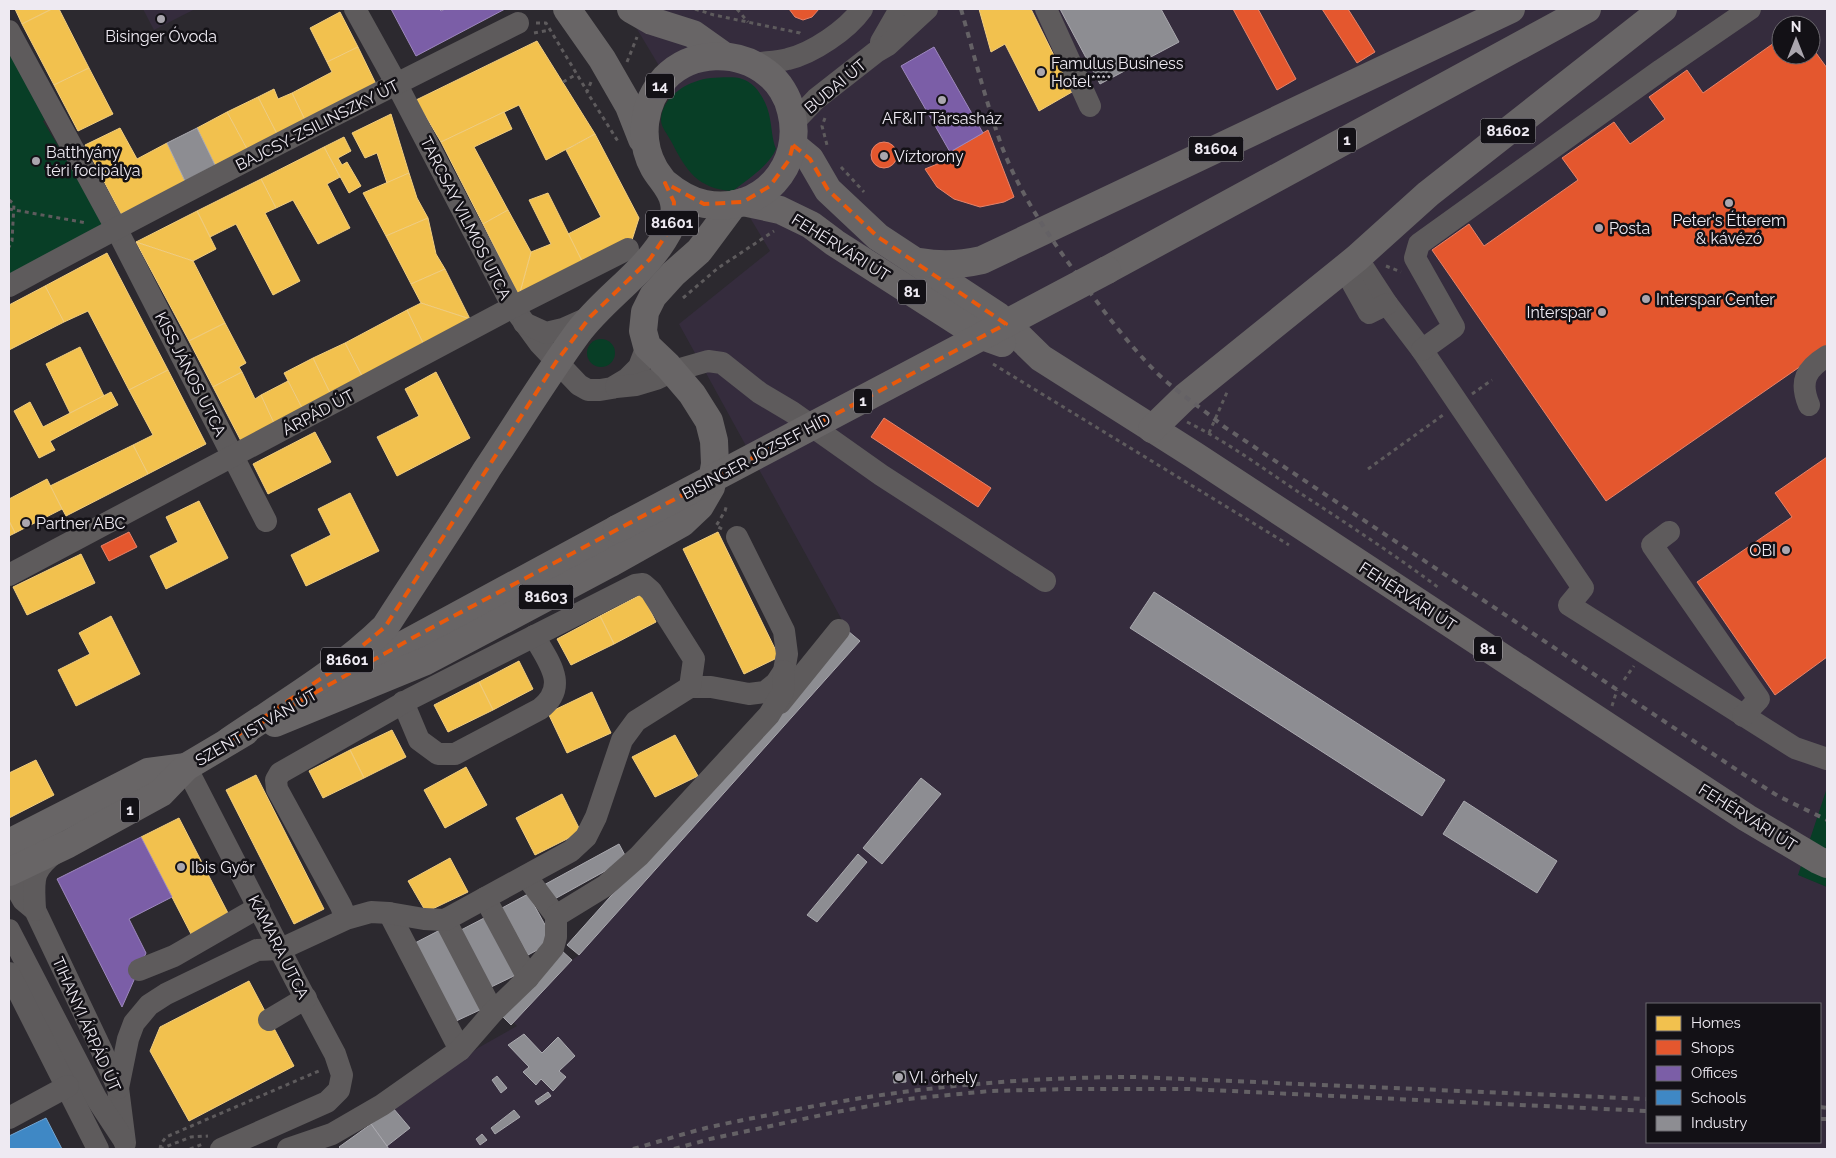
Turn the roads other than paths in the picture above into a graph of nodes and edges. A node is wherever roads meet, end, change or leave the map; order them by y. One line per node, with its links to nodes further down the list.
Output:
1 (354, 9): 17 (street, TARCSAY VILMOS UTCA)
2 (862, 9): 16 (street)
3 (900, 9): 14 (street, BUDAI ÚT)
4 (927, 9): 14 (street, BUDAI ÚT)
5 (1046, 9): 18 (street)
6 (1511, 9): 25 (main road, 81604)
7 (1587, 9): 41 (main road, BISINGER JÓZSEF HÍD / 1, bridge)
8 (1663, 9): 26 (main road, 81602)
9 (1750, 9): 31 (street)
10 (556, 16): 20 (main road, 14)
11 (635, 20): 15 (main road, 14)
12 (525, 28): 17 (street, BAJCSY-ZSILINSZKY ÚT)
13 (9, 32): 23 (street, KISS JÁNOS UTCA)
14 (876, 52): 19 (street, BUDAI ÚT)
15 (724, 56): 16 (main road, 14); 20 (main road, 14)
16 (753, 64): 19 (main road, 14)
17 (396, 83): 23 (street, BAJCSY-ZSILINSZKY ÚT); 28 (street, TARCSAY VILMOS UTCA)
18 (1090, 106)
19 (794, 133): 22 (main road, 14); 25 (main road, FEHÉRVÁRI ÚT / 81)
20 (648, 155): 21 (main road, 14)
21 (665, 183): 22 (main road, 14); 29 (main road, 81601)
22 (738, 203): 30 (main road); 33 (main road, FEHÉRVÁRI ÚT / 81)
23 (116, 228): 27 (street, BAJCSY-ZSILINSZKY ÚT); 39 (street, KISS JÁNOS UTCA)
24 (628, 249): 28 (street, ÁRPÁD ÚT)
25 (915, 260): 33 (main road, FEHÉRVÁRI ÚT / 81)
26 (1351, 263): 31 (street); 38 (main road, 81602)
27 (9, 286)
28 (519, 315): 29 (street); 34 (street, TARCSAY VILMOS UTCA); 39 (street, ÁRPÁD ÚT)
29 (590, 317): 34 (main road, 81601)
30 (647, 346): 35 (main road, 81603); 36 (street)
31 (1422, 350): 52 (street)
32 (1827, 356): 37 (street)
33 (1041, 358): 38 (main road, FEHÉRVÁRI ÚT / 81)
34 (556, 362): 36 (street, TARCSAY VILMOS UTCA); 53 (main road, 81601)
35 (673, 371): 36 (street, TARCSAY VILMOS UTCA); 45 (street, TARCSAY VILMOS UTCA); 53 (main road, 81603)
36 (612, 388)
37 (1809, 405)
38 (1152, 429): 58 (main road, FEHÉRVÁRI ÚT / 81)
39 (234, 457): 40 (street, KISS JÁNOS UTCA); 44 (street, ÁRPÁD ÚT)
40 (266, 521)
41 (617, 529): 53 (main road, SZENT ISTVÁN ÚT / 1)
42 (1669, 532): 52 (street)
43 (737, 537): 48 (street)
44 (9, 575)
45 (1045, 581)
46 (839, 630): 51 (street)
47 (534, 636): 49 (street); 50 (street); 50 (street)
48 (784, 671): 49 (street); 51 (street)
49 (690, 687): 60 (street)
50 (403, 702): 66 (street)
51 (770, 715): 65 (street)
52 (1743, 716): 54 (street)
53 (229, 741): 55 (main road, SZENT ISTVÁN ÚT / 1)
54 (1827, 759)
55 (186, 767): 56 (main road, SZENT ISTVÁN ÚT / 1); 57 (main road, SZENT ISTVÁN ÚT / 1); 62 (street, KAMARA UTCA)
56 (12, 843)
57 (68, 844): 59 (main road, SZENT ISTVÁN ÚT / 1); 63 (street, TIHANYI ÁRPÁD ÚT)
58 (1827, 864)
59 (9, 874): 63 (street, TIHANYI ÁRPÁD ÚT)
60 (526, 876): 61 (street); 65 (street)
61 (485, 898): 67 (street); 72 (street)
62 (259, 907): 69 (street, KAMARA UTCA); 70 (street)
63 (35, 910): 78 (street, TIHANYI ÁRPÁD ÚT)
64 (389, 913): 66 (street); 67 (street); 76 (street)
65 (556, 916): 72 (street)
66 (346, 919): 69 (street)
67 (445, 920): 74 (street)
68 (9, 930): 81 (street, TIHANYI ÁRPÁD ÚT)
69 (281, 949): 73 (street, KAMARA UTCA); 78 (street)
70 (139, 970)
71 (9, 973): 77 (street)
72 (528, 978): 74 (street)
73 (306, 998): 75 (street); 80 (street, KAMARA UTCA)
74 (494, 1012): 76 (street)
75 (269, 1020)
76 (460, 1050): 84 (street)
77 (68, 1086): 79 (street); 82 (street)
78 (118, 1088): 81 (street, TIHANYI ÁRPÁD ÚT)
79 (9, 1118)
80 (262, 1141): 83 (street)
81 (126, 1146)
82 (98, 1149)
83 (221, 1149)
84 (288, 1149)

